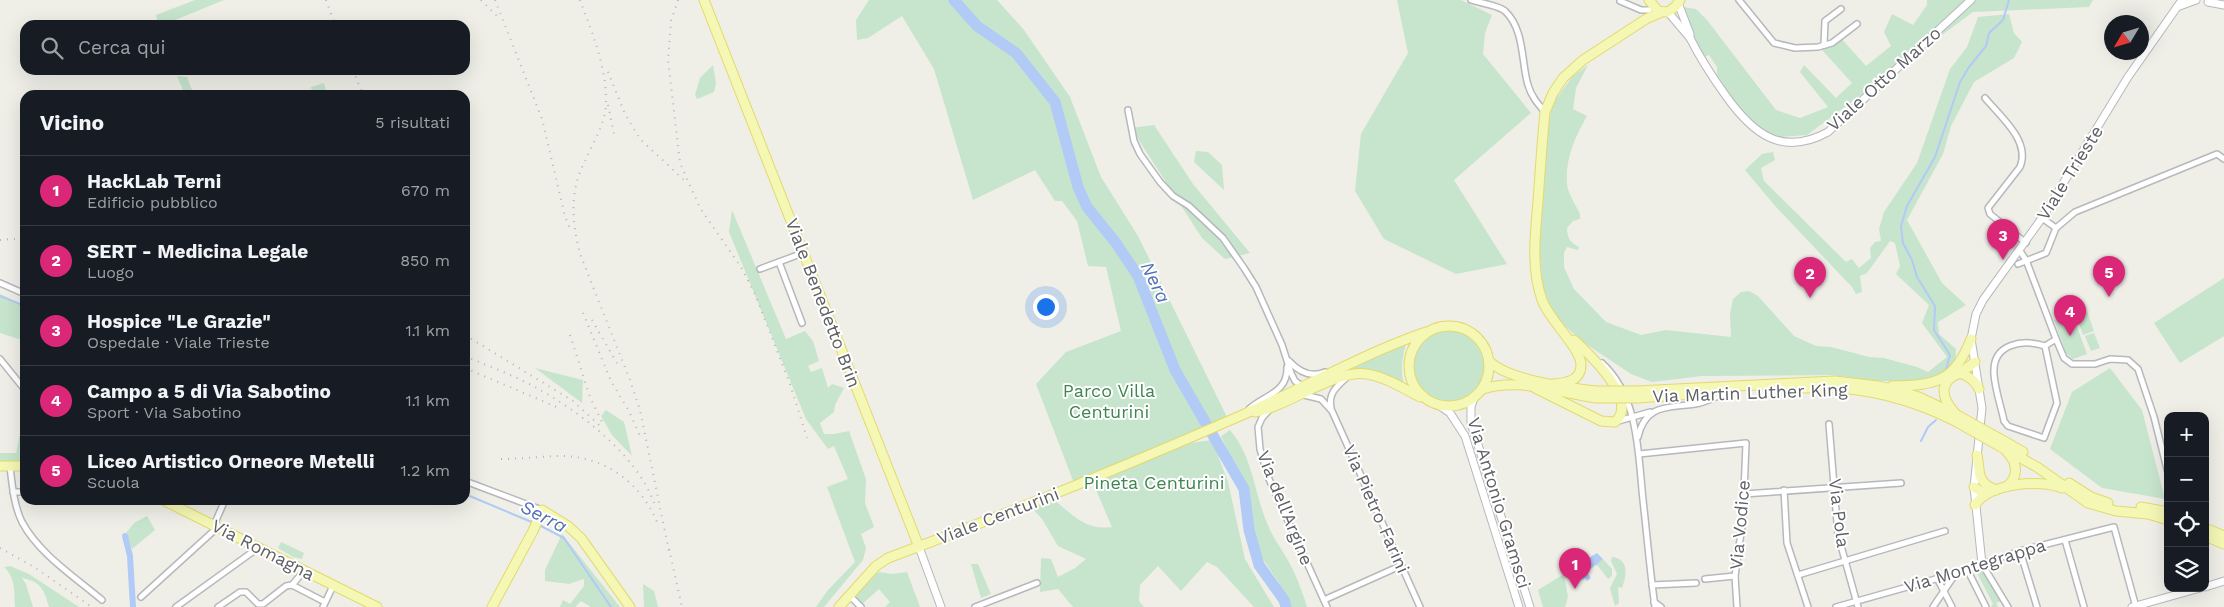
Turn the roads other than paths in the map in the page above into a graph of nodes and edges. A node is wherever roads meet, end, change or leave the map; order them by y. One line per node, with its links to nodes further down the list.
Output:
1 (704, 0): 27 (main road, Viale Benedetto Brin)
2 (1471, 0): 21 (street)
3 (1739, 0): 18 (street)
4 (1971, 0): 17 (street, Viale Otto Marzo)
5 (2197, 0): 9 (street); 14 (street)
6 (2221, 0): 11 (street)
7 (1620, 1): 12 (street)
8 (2180, 1): 14 (street, Viale Trieste)
9 (2209, 1): 11 (street)
10 (1679, 2): 15 (main road); 17 (street, Viale Otto Marzo)
11 (2224, 4)
12 (1649, 8): 15 (main road); 15 (main road); 21 (main road)
13 (1841, 9): 18 (street)
14 (2174, 9): 23 (street, Viale Trieste)
15 (1665, 12): 17 (street, Viale Otto Marzo)
16 (1857, 24): 18 (street)
17 (1690, 38)
18 (1824, 45)
19 (1985, 98): 25 (street)
20 (1128, 110): 44 (street)
21 (1545, 112): 36 (main road)
22 (2224, 159): 24 (street)
23 (2042, 218): 24 (street); 25 (street, Viale Trieste)
24 (2056, 228): 28 (street)
25 (2026, 243): 26 (street, Viale Trieste)
26 (2020, 251): 28 (street); 31 (street, Viale Trieste)
27 (803, 253): 29 (street); 102 (main road, Viale Benedetto Brin)
28 (2026, 260): 30 (street); 33 (street)
29 (779, 262): 32 (street); 37 (street)
30 (2018, 264): 31 (street); 33 (street)
31 (2008, 267): 39 (street, Viale Trieste)
32 (760, 269)
33 (2029, 269): 40 (street)
34 (0, 283): 35 (street)
35 (20, 292)
36 (1542, 301): 42 (main road); 50 (main road)
37 (802, 323)
38 (1426, 332): 45 (main road); 48 (main road, Viale Centurini); 60 (main road)
39 (1972, 339): 46 (street, Viale Trieste); 47 (main road)
40 (2056, 339): 41 (street); 74 (street)
41 (2046, 346): 41 (street)
42 (1586, 351): 66 (street); 68 (main road)
43 (0, 359): 49 (street)
44 (1287, 359): 48 (street); 55 (street); 65 (street)
45 (1489, 361): 50 (main road, Via Martin Luther King); 53 (main road)
46 (1975, 362): 47 (main road); 54 (street, Viale Trieste)
47 (1960, 369): 51 (main road); 54 (main road); 67 (main road)
48 (1347, 370): 55 (main road, Viale Centurini); 55 (main road, Viale Centurini); 60 (main road, Viale Centurini); 64 (street)
49 (20, 384)
50 (1554, 384): 57 (main road, Via Martin Luther King)
51 (1878, 386): 58 (main road, Via Martin Luther King); 67 (main road, Via Martin Luther King)
52 (1535, 388): 53 (main road, Via Martin Luther King); 57 (main road, Via Martin Luther King); 68 (main road)
53 (1483, 389): 59 (main road)
54 (1979, 389): 73 (street, Viale Trieste)
55 (1303, 391): 62 (main road, Viale Centurini); 64 (street, Via Pietro Farini); 65 (main road, Viale Centurini)
56 (1730, 391): 58 (main road, Via Martin Luther King); 63 (street); 67 (main road, Via Martin Luther King)
57 (1596, 395): 58 (main road, Via Martin Luther King, bridge)
58 (1637, 395)
59 (1474, 398): 61 (main road); 146 (street, Via Antonio Gramsci)
60 (1426, 400): 61 (main road)
61 (1440, 406): 145 (street, Via Antonio Gramsci)
62 (1269, 410): 65 (main road, Viale Centurini); 128 (street, Via dell'Argine)
63 (1655, 410): 66 (street); 70 (street)
64 (1332, 411): 107 (street, Via Pietro Farini)
65 (1243, 415): 102 (main road, Viale Centurini)
66 (1632, 418): 68 (street); 70 (street)
67 (1956, 418): 71 (main road, Via Martin Luther King, bridge)
68 (1615, 422)
69 (1829, 424): 80 (street, Via Pola)
70 (1637, 440): 72 (street)
71 (2002, 444): 82 (main road); 88 (main road, Via Martin Luther King); 93 (main road, Via Martin Luther King)
72 (1638, 454): 87 (street, Via Vodice); 119 (street)
73 (1977, 455): 81 (street, Viale Trieste); 84 (main road)
74 (2164, 458)
75 (0, 466): 76 (main road)
76 (10, 466): 77 (main road); 85 (street)
77 (20, 466)
78 (470, 483): 92 (street)
79 (1901, 483): 80 (street)
80 (1835, 487): 83 (street); 105 (street, Via Pola)
81 (1974, 487): 84 (main road); 91 (street, Viale Trieste)
82 (2006, 487): 84 (main road); 88 (main road)
83 (1784, 490): 87 (street); 111 (street)
84 (1990, 490): 91 (main road)
85 (13, 492): 86 (street); 126 (street)
86 (20, 492)
87 (1744, 494): 112 (street, Via Vodice)
88 (2075, 495): 94 (main road, Via Martin Luther King)
89 (173, 505): 95 (main road, Via Romagna)
90 (224, 505): 95 (street)
91 (1975, 505): 106 (street, Viale Trieste)
92 (542, 510): 136 (main road); 137 (main road)
93 (2164, 511)
94 (2164, 519)
95 (216, 526): 103 (main road, Via Romagna); 125 (street)
96 (2209, 530): 98 (main road)
97 (1945, 531): 105 (street)
98 (2224, 536)
99 (2209, 538): 101 (main road)
100 (2065, 540): 104 (street, Via Montegrappa); 156 (street); 157 (street, Via Montegrappa)
101 (2224, 544)
102 (919, 546): 124 (main road, Viale Centurini); 140 (street, Viale Benedetto Brin)
103 (258, 547): 109 (main road, Via Romagna); 133 (street)
104 (2020, 551): 106 (street, Via Montegrappa); 155 (street)
105 (1845, 560): 111 (street); 132 (street, Via Pola)
106 (1982, 564): 108 (street, Via Montegrappa); 154 (street)
107 (1400, 566): 128 (street); 144 (street, Via Pietro Farini)
108 (1967, 569): 110 (street, Via Montegrappa); 153 (street)
109 (304, 571): 118 (street); 120 (main road, Via Romagna)
110 (1957, 573): 113 (street, Via Montegrappa); 122 (street)
111 (1798, 575): 149 (street)
112 (1735, 576): 114 (street); 148 (street, Via Vodice)
113 (1937, 578): 122 (street); 132 (street, Via Montegrappa)
114 (1705, 579)
115 (2222, 582): 121 (street)
116 (1037, 583): 127 (street)
117 (1696, 583): 119 (street)
118 (292, 585): 129 (street); 134 (street)
119 (1652, 585): 131 (street)
120 (333, 586): 129 (street); 130 (main road, Via Romagna)
121 (2209, 586)
122 (1944, 590): 151 (street); 152 (street)
123 (2186, 592): 157 (street)
124 (849, 595): 138 (main road, Viale Centurini); 139 (street)
125 (142, 598)
126 (102, 600)
127 (993, 600): 141 (street); 142 (street)
128 (1324, 600): 143 (street, Via dell'Argine)
129 (324, 604)
130 (366, 604): 135 (main road, Via Romagna)
131 (1654, 604): 147 (street)
132 (1857, 604): 150 (street, Via Montegrappa)
133 (176, 607)
134 (218, 607)
135 (377, 607)
136 (492, 607)
137 (630, 607)
138 (839, 607)
139 (861, 607)
140 (941, 607)
141 (975, 607)
142 (995, 607)
143 (1327, 607)
144 (1420, 607)
145 (1519, 607)
146 (1530, 607)
147 (1661, 607)
148 (1738, 607)
149 (1808, 607)
150 (1836, 607)
151 (1933, 607)
152 (1952, 607)
153 (1986, 607)
154 (2008, 607)
155 (2037, 607)
156 (2084, 607)
157 (2135, 607)

